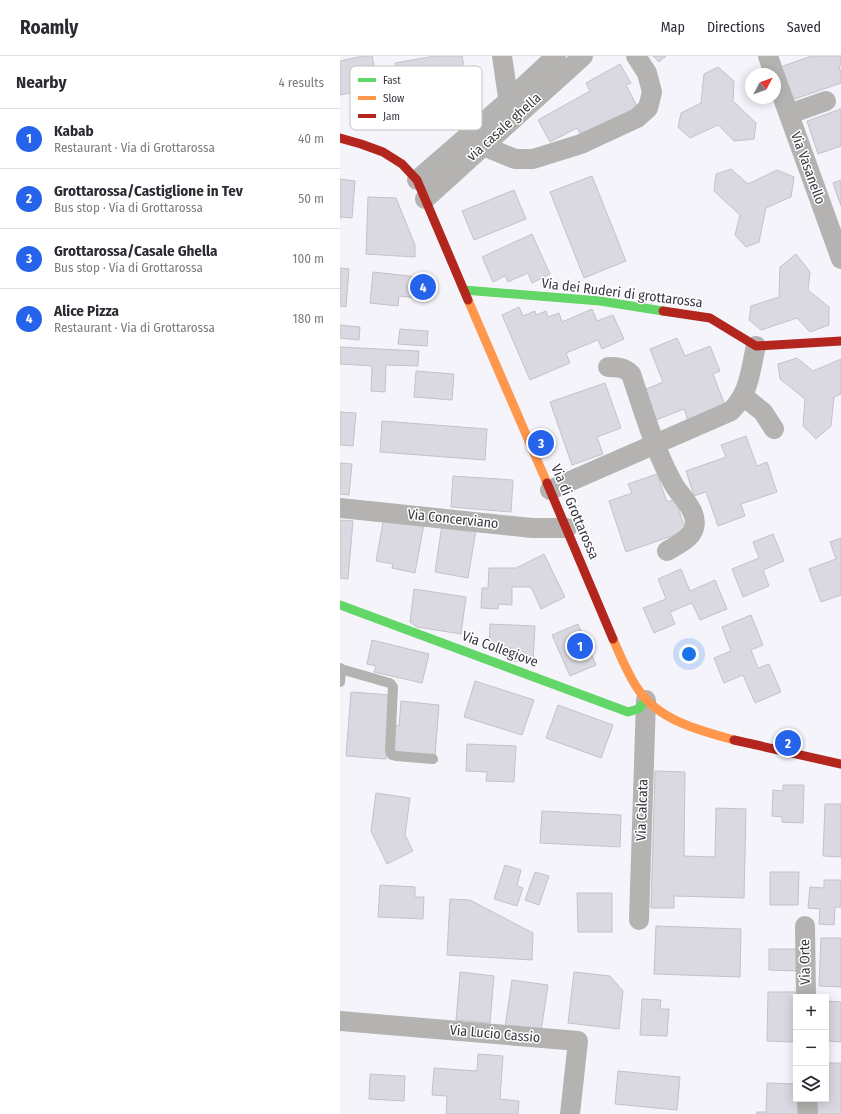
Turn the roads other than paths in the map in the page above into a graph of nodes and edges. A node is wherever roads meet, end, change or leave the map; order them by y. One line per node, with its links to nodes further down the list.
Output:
1 (502, 56): 8 (street)
2 (556, 56): 8 (street, via casale ghella)
3 (583, 56): 11 (street, via casale ghella)
4 (636, 56): 15 (street)
5 (768, 56): 6 (street, Via Vasanello)
6 (772, 68)
7 (781, 92): 10 (street, Via Vasanello)
8 (508, 101): 11 (street); 12 (street, via casale ghella)
9 (826, 101): 10 (street)
10 (789, 114): 18 (street, Via Vasanello)
11 (512, 120): 15 (street, via casale ghella)
12 (482, 124)
13 (475, 130): 16 (street, via casale ghella)
14 (340, 138): 16 (street, Via di Grottarossa)
15 (483, 146): 17 (street, via casale ghella)
16 (417, 180): 17 (street, Via di Grottarossa)
17 (425, 199): 19 (street, Via di Grottarossa)
18 (841, 259)
19 (464, 290): 21 (street, Via dei Ruderi di grottarossa); 26 (street, Via di Grottarossa)
20 (841, 341): 21 (street)
21 (756, 346): 23 (street)
22 (608, 367): 25 (street)
23 (743, 396): 24 (street); 25 (street)
24 (774, 429)
25 (655, 444): 26 (street); 29 (street)
26 (550, 490): 28 (street, Via di Grottarossa)
27 (340, 508): 28 (street, Via Concerviano)
28 (567, 528): 33 (street, Via di Grottarossa)
29 (667, 551)
30 (340, 605): 33 (street, Via Collegiove)
31 (341, 669): 32 (lane); 34 (lane)
32 (340, 682)
33 (646, 700): 35 (street, Via di Grottarossa); 36 (street, Via Calcata)
34 (433, 759)
35 (841, 764)
36 (639, 920)
37 (805, 926): 38 (street, Via Orte)
38 (806, 994)
39 (340, 1021): 41 (street, Via Lucio Cassio)
40 (807, 1102): 42 (street)
41 (570, 1114)
42 (808, 1114)

